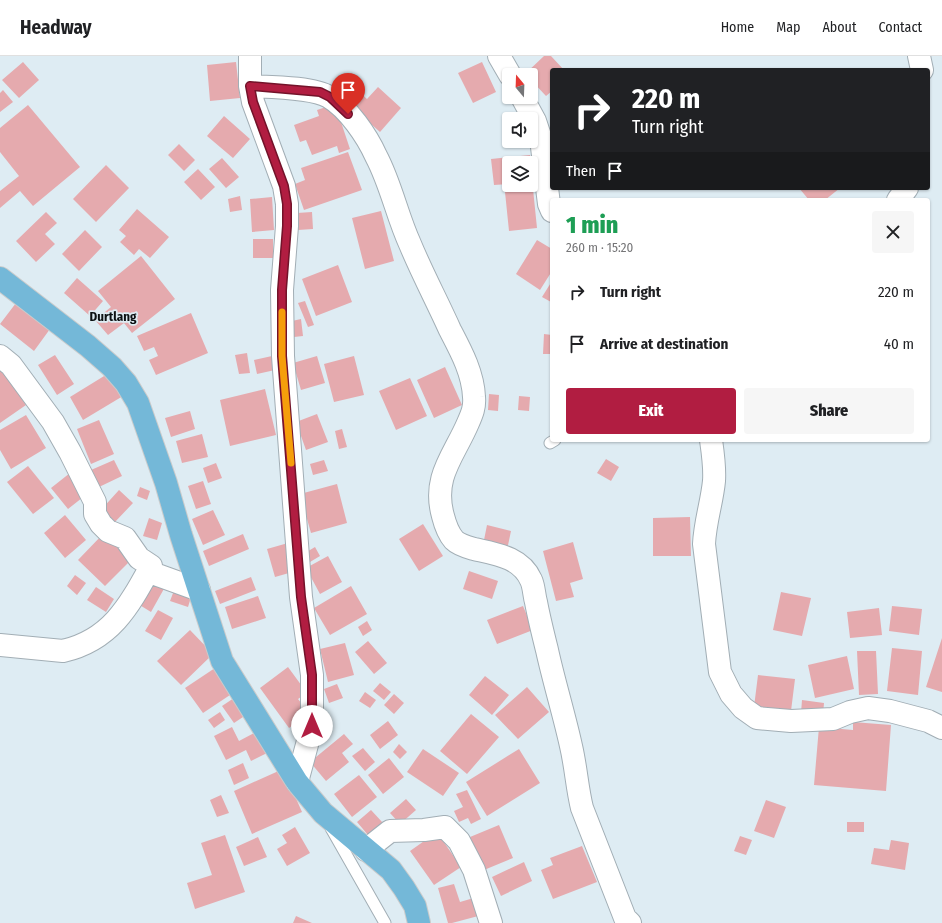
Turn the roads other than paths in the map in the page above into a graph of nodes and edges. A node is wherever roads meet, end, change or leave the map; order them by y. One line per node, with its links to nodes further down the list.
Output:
1 (499, 56): 4 (street)
2 (919, 56): 5 (street)
3 (249, 68): 15 (street); 21 (street)
4 (506, 68)
5 (922, 68)
6 (526, 104): 7 (street)
7 (550, 206)
8 (0, 278): 12 (highway)
9 (0, 356): 11 (street)
10 (711, 442): 14 (street)
11 (151, 566): 12 (street); 13 (street)
12 (198, 590): 15 (highway)
13 (0, 645)
14 (942, 728)
15 (297, 782): 16 (highway)
16 (323, 813): 17 (highway); 18 (lane)
17 (366, 850): 19 (highway); 20 (street)
18 (384, 923)
19 (418, 923)
20 (491, 923)
21 (630, 923)

